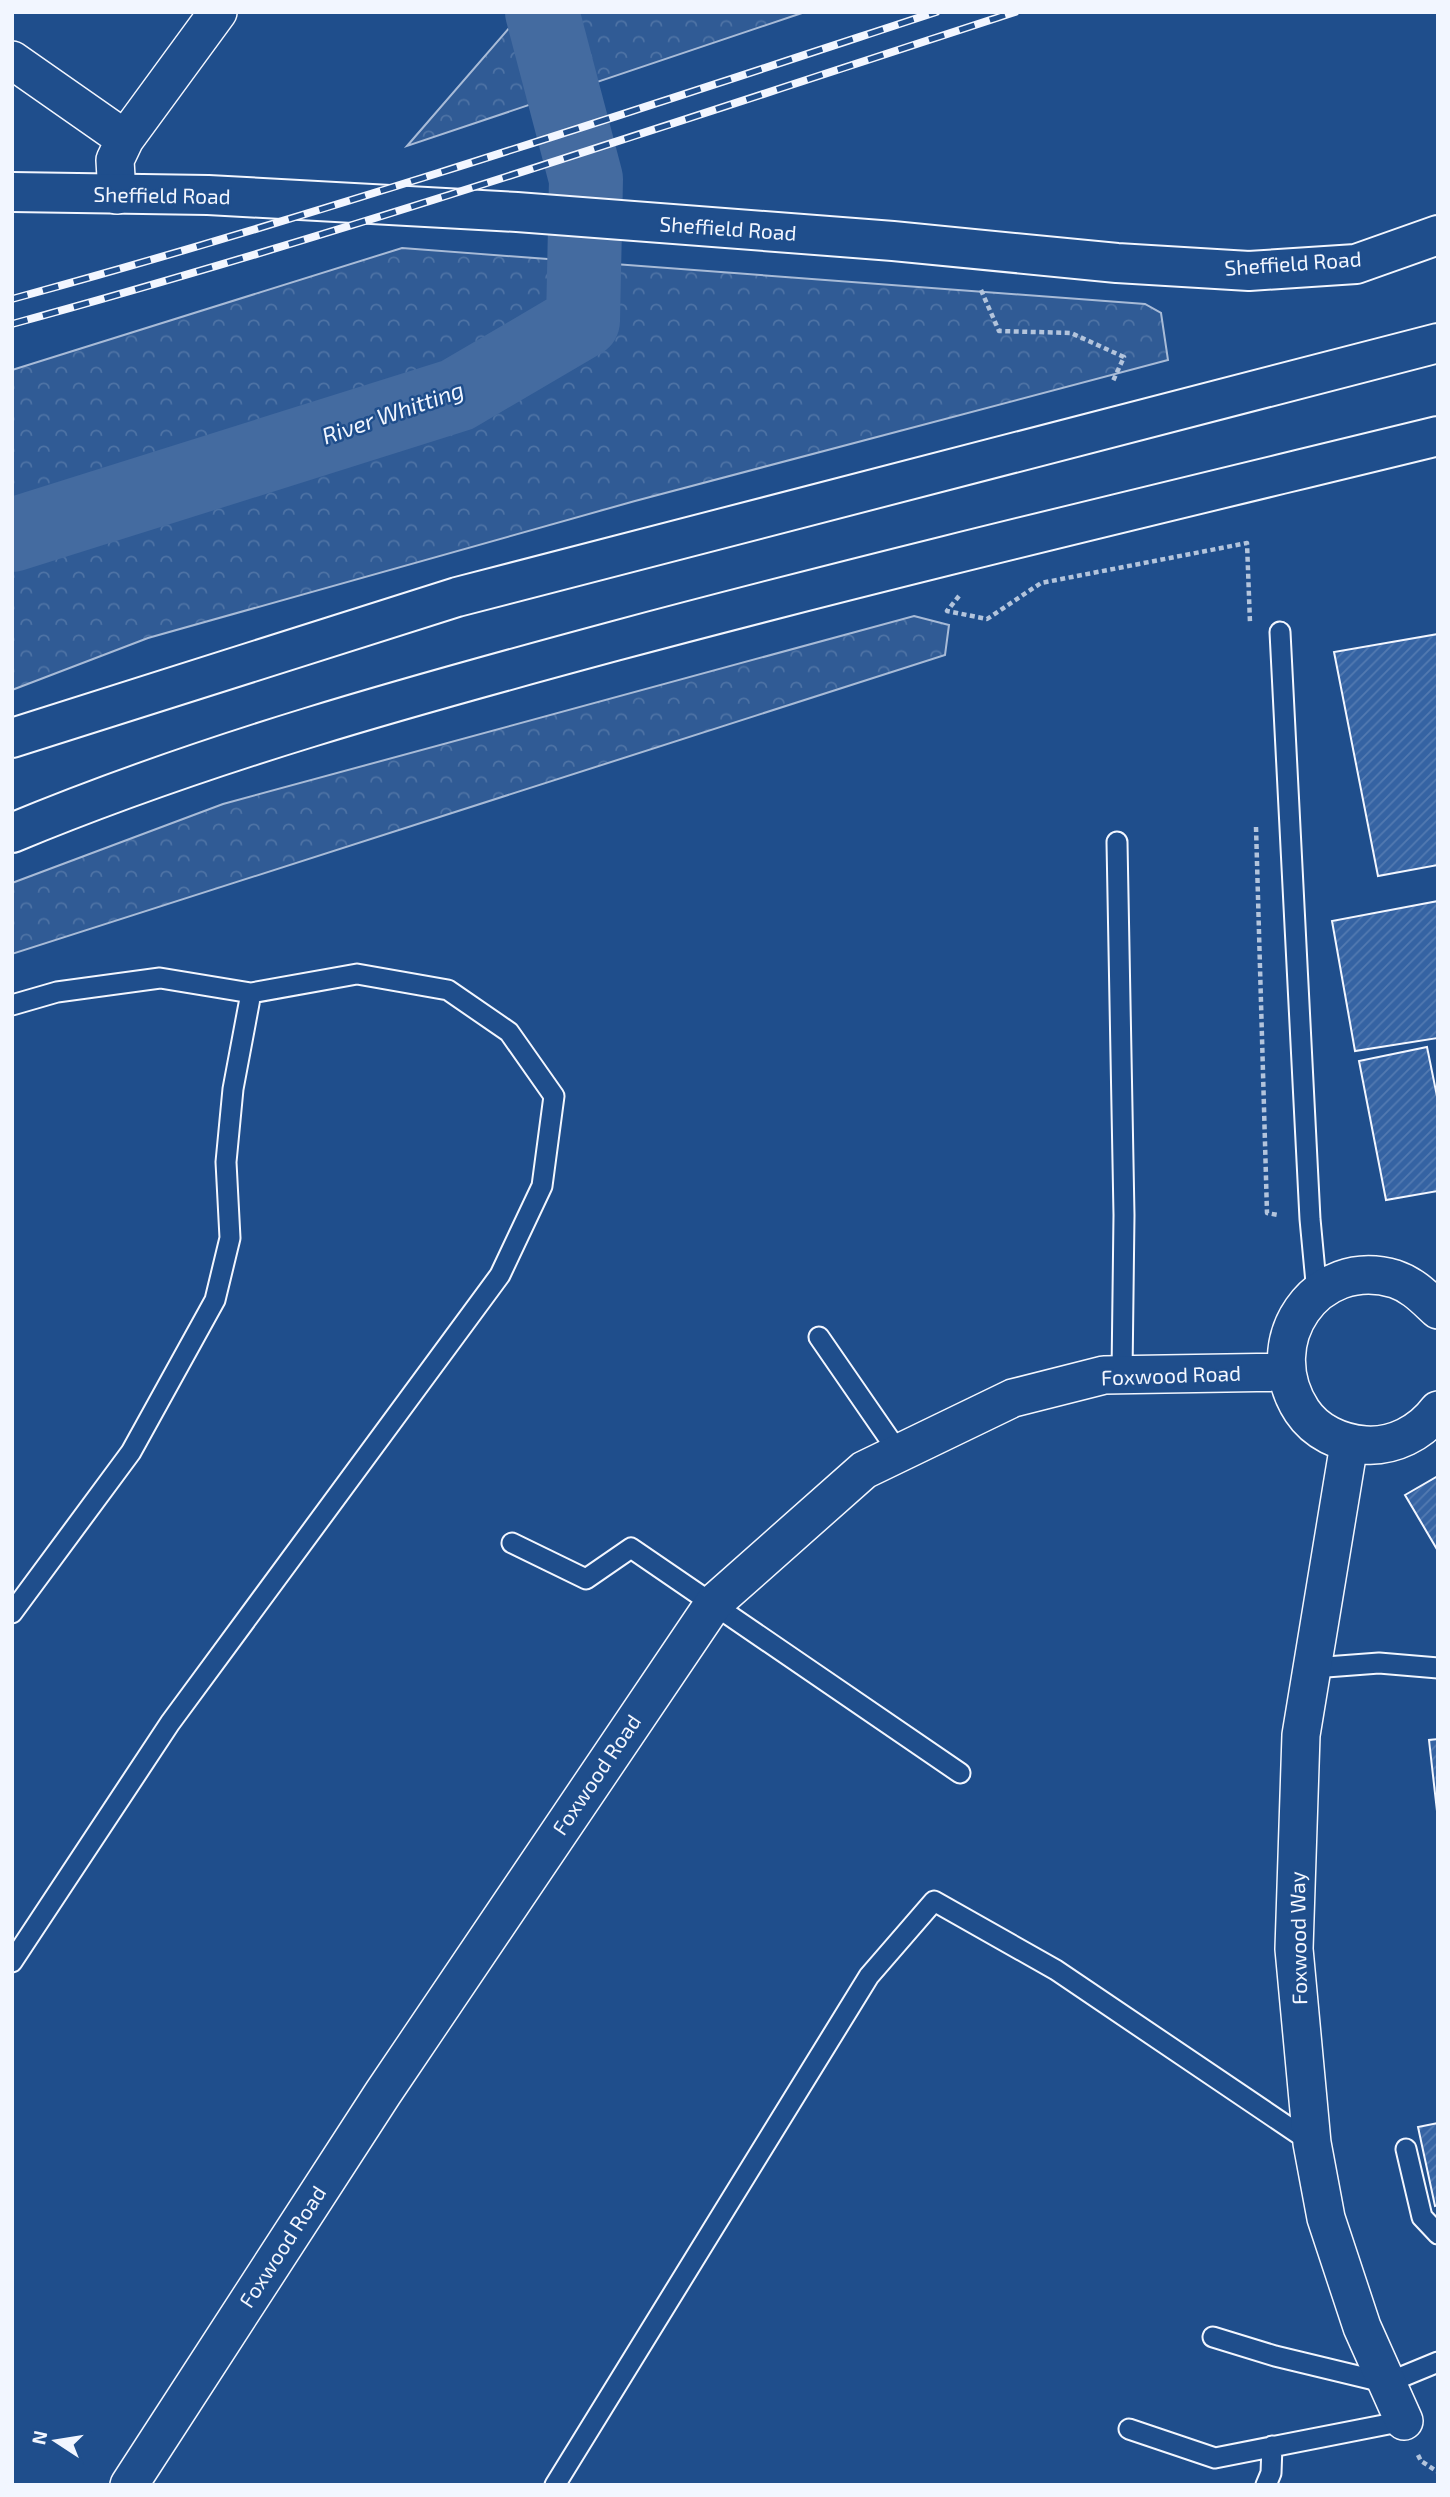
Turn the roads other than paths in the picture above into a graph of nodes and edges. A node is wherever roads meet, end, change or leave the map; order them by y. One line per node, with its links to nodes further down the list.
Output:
1 (218, 12): 3 (street)
2 (12, 60): 3 (street)
3 (125, 139): 5 (street)
4 (12, 192): 5 (main road, Sheffield Road)
5 (117, 195): 6 (main road, Sheffield Road)
6 (1438, 235)
7 (1438, 343): 10 (main road)
8 (1438, 436): 11 (main road)
9 (1280, 632): 15 (lane)
10 (12, 738)
11 (12, 833)
12 (1117, 842): 19 (lane)
13 (251, 993): 14 (lane); 25 (lane); 29 (lane)
14 (12, 1005)
15 (1317, 1293): 16 (street); 18 (street)
16 (1438, 1310)
17 (819, 1337): 22 (lane)
18 (1286, 1372): 19 (street, Foxwood Road); 21 (street)
19 (1122, 1374): 22 (street, Foxwood Road)
20 (1438, 1410): 21 (street)
21 (1349, 1444): 26 (street, Foxwood Way)
22 (899, 1453): 24 (street, Foxwood Road)
23 (512, 1543): 24 (lane)
24 (713, 1604): 28 (lane); 39 (street, Foxwood Road)
25 (12, 1613)
26 (1313, 1668): 27 (lane); 30 (street, Foxwood Way)
27 (1438, 1668)
28 (960, 1773)
29 (12, 1962)
30 (1312, 2143): 35 (street, Foxwood Way); 40 (lane)
31 (1406, 2149): 32 (lane)
32 (1438, 2234)
33 (1213, 2337): 35 (lane)
34 (1438, 2362): 35 (lane)
35 (1387, 2383): 36 (street, Foxwood Way)
36 (1404, 2421): 38 (lane)
37 (1129, 2429): 38 (lane)
38 (1272, 2446): 41 (lane)
39 (129, 2485)
40 (555, 2485)
41 (1266, 2485)

